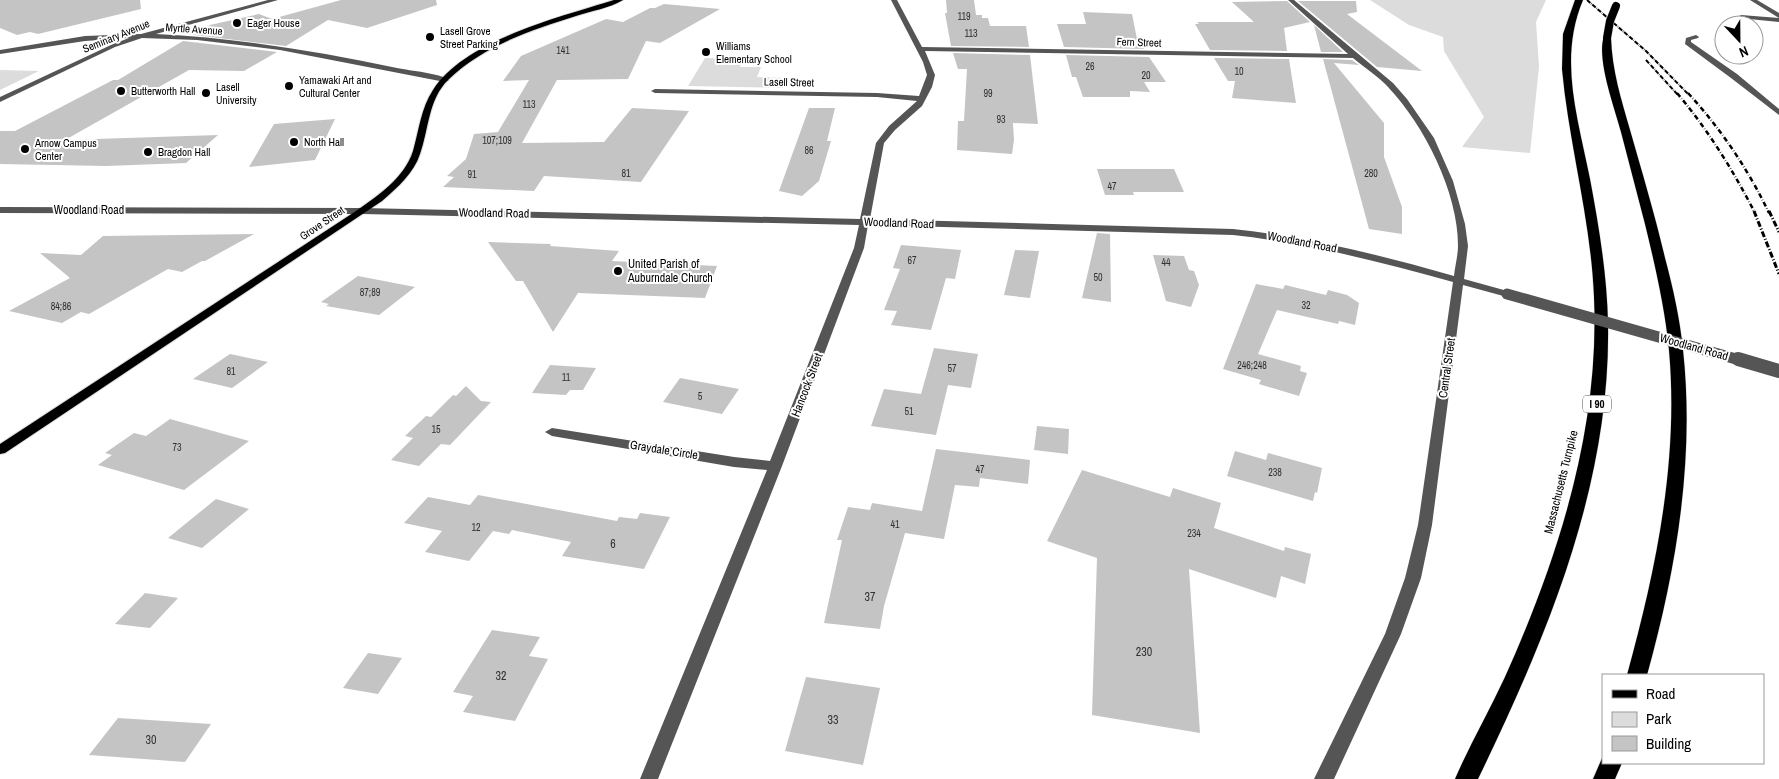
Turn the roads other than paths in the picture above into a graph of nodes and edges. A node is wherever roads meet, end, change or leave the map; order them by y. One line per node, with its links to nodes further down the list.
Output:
1 (276, 0): 11 (street, Seminary Avenue)
2 (620, 0): 16 (main road, Grove Street)
3 (894, 0): 13 (street, Hancock Street)
4 (1291, 0): 15 (street, Central Street)
5 (1754, 0): 8 (street)
6 (1617, 3): 29 (highway, bridge)
7 (1576, 5): 33 (highway, Massachusetts Turnpike / I 90)
8 (1779, 16)
9 (1764, 19): 10 (street)
10 (1779, 20)
11 (141, 36): 14 (street, Myrtle Avenue); 16 (street, Myrtle Avenue); 19 (street, Seminary Avenue)
12 (1696, 37): 20 (street)
13 (921, 49): 15 (street, Fern Street); 18 (street, Hancock Street)
14 (0, 52)
15 (1355, 56): 24 (street, Central Street)
16 (445, 80): 22 (main road, Grove Street)
17 (655, 91): 18 (street, Lasell Street)
18 (923, 98): 23 (street, Hancock Street)
19 (0, 100)
20 (1779, 113)
21 (0, 210): 22 (street, Woodland Road)
22 (362, 211): 23 (street, Woodland Road); 27 (main road, Grove Street)
23 (864, 222): 24 (street, Woodland Road); 28 (street, Hancock Street)
24 (1458, 281): 25 (street, Woodland Road, bridge); 32 (street, Central Street)
25 (1779, 370)
26 (552, 432): 28 (street, Graydale Circle)
27 (0, 450)
28 (775, 466): 31 (street, Hancock Street)
29 (1637, 674)
30 (1611, 764): 34 (highway)
31 (649, 779)
32 (1323, 779)
33 (1466, 779)
34 (1604, 779)

